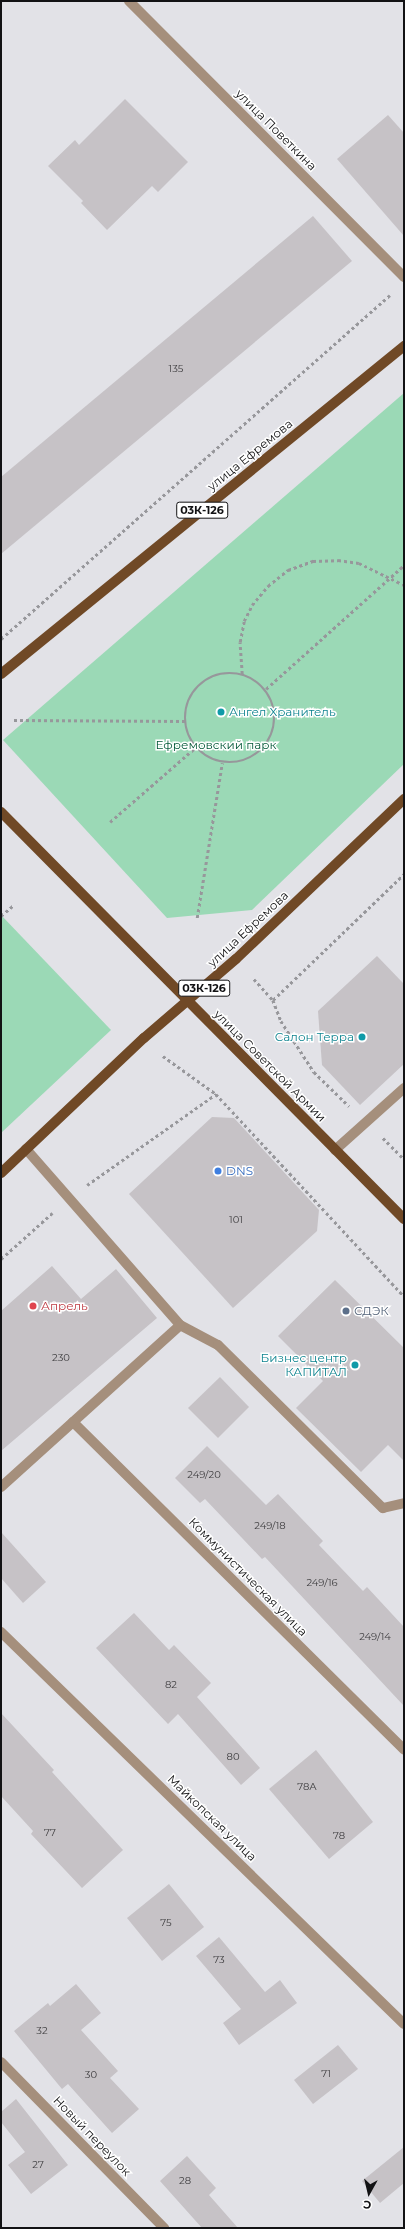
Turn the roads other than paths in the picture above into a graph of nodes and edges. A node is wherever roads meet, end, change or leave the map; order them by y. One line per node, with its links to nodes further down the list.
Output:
1 (129, 1): 2 (street, улица Поветкина)
2 (404, 277)
3 (404, 346): 4 (main road, улица Ефремова / 03К-126)
4 (1, 674)
5 (404, 799): 7 (main road, улица Ефремова / 03К-126)
6 (1, 812): 7 (main road, улица Советской Армии)
7 (188, 1002): 9 (main road, улица Ефремова / 03К-126); 10 (main road, улица Советской Армии)
8 (404, 1088): 10 (street)
9 (26, 1150): 11 (main road, улица Ефремова / 03К-126); 13 (street)
10 (335, 1150): 12 (main road, улица Советской Армии)
11 (1, 1173)
12 (404, 1219)
13 (180, 1325): 14 (street); 16 (street)
14 (73, 1422): 15 (street); 18 (street, Коммунистическая улица)
15 (1, 1487)
16 (404, 1503)
17 (1, 1632): 19 (street, Майкопская улица)
18 (404, 1750)
19 (404, 2024)
20 (1, 2062): 21 (street, Новый переулок)
21 (164, 2228)

